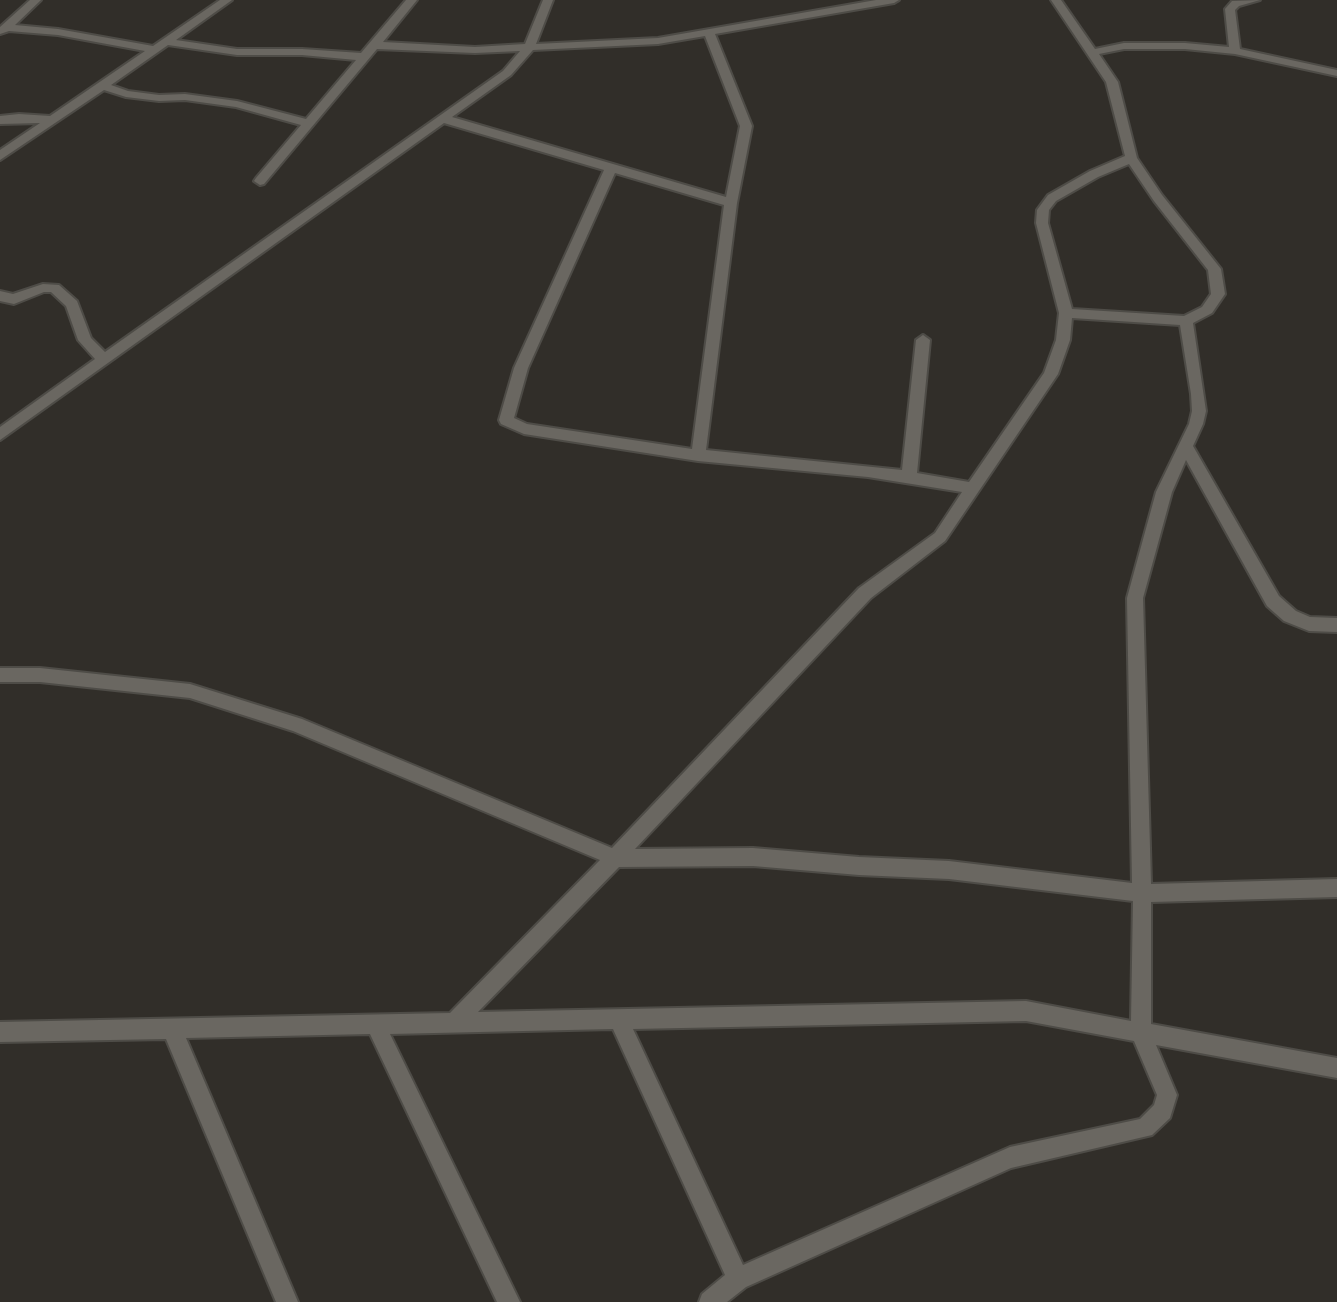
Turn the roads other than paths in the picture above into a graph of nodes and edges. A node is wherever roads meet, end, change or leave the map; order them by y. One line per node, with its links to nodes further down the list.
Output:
1 (36, 0): 9 (street)
2 (226, 0): 11 (street)
3 (412, 0): 12 (street)
4 (548, 0): 13 (street)
5 (894, 0): 8 (street)
6 (1056, 0): 16 (street)
7 (1255, 0): 15 (street)
8 (839, 5): 10 (street)
9 (2, 30): 14 (street)
10 (709, 33): 13 (street); 28 (street)
11 (167, 42): 14 (street); 17 (street)
12 (373, 45): 13 (street); 17 (street)
13 (529, 48): 20 (street)
14 (156, 50): 19 (street)
15 (1235, 51): 16 (street); 18 (street)
16 (1094, 52): 25 (street)
17 (363, 57): 23 (street)
18 (1337, 73)
19 (103, 86): 22 (street); 23 (street)
20 (445, 119): 26 (street); 33 (street)
21 (0, 120): 22 (street)
22 (52, 120): 24 (street)
23 (309, 123): 27 (street)
24 (0, 156)
25 (1131, 158): 30 (street); 31 (street)
26 (611, 168): 28 (street); 36 (street)
27 (260, 181)
28 (731, 203): 36 (street)
29 (0, 296): 33 (street)
30 (1066, 313): 31 (street); 38 (street)
31 (1186, 321): 35 (street)
32 (923, 340): 37 (street)
33 (104, 359): 34 (street)
34 (0, 435)
35 (1185, 444): 39 (street); 43 (street)
36 (698, 455): 37 (street)
37 (909, 477): 38 (street)
38 (972, 488): 41 (street)
39 (1337, 625)
40 (0, 675): 41 (street)
41 (615, 858): 43 (street); 45 (street)
42 (1337, 888): 43 (street)
43 (1142, 893): 49 (street)
44 (619, 1020): 45 (street); 49 (street); 51 (street)
45 (454, 1023): 46 (street)
46 (375, 1024): 47 (street); 53 (street)
47 (172, 1028): 48 (street); 52 (street)
48 (0, 1032)
49 (1141, 1033): 50 (street); 51 (street)
50 (1337, 1068)
51 (738, 1279): 54 (street)
52 (287, 1302)
53 (509, 1302)
54 (710, 1302)

